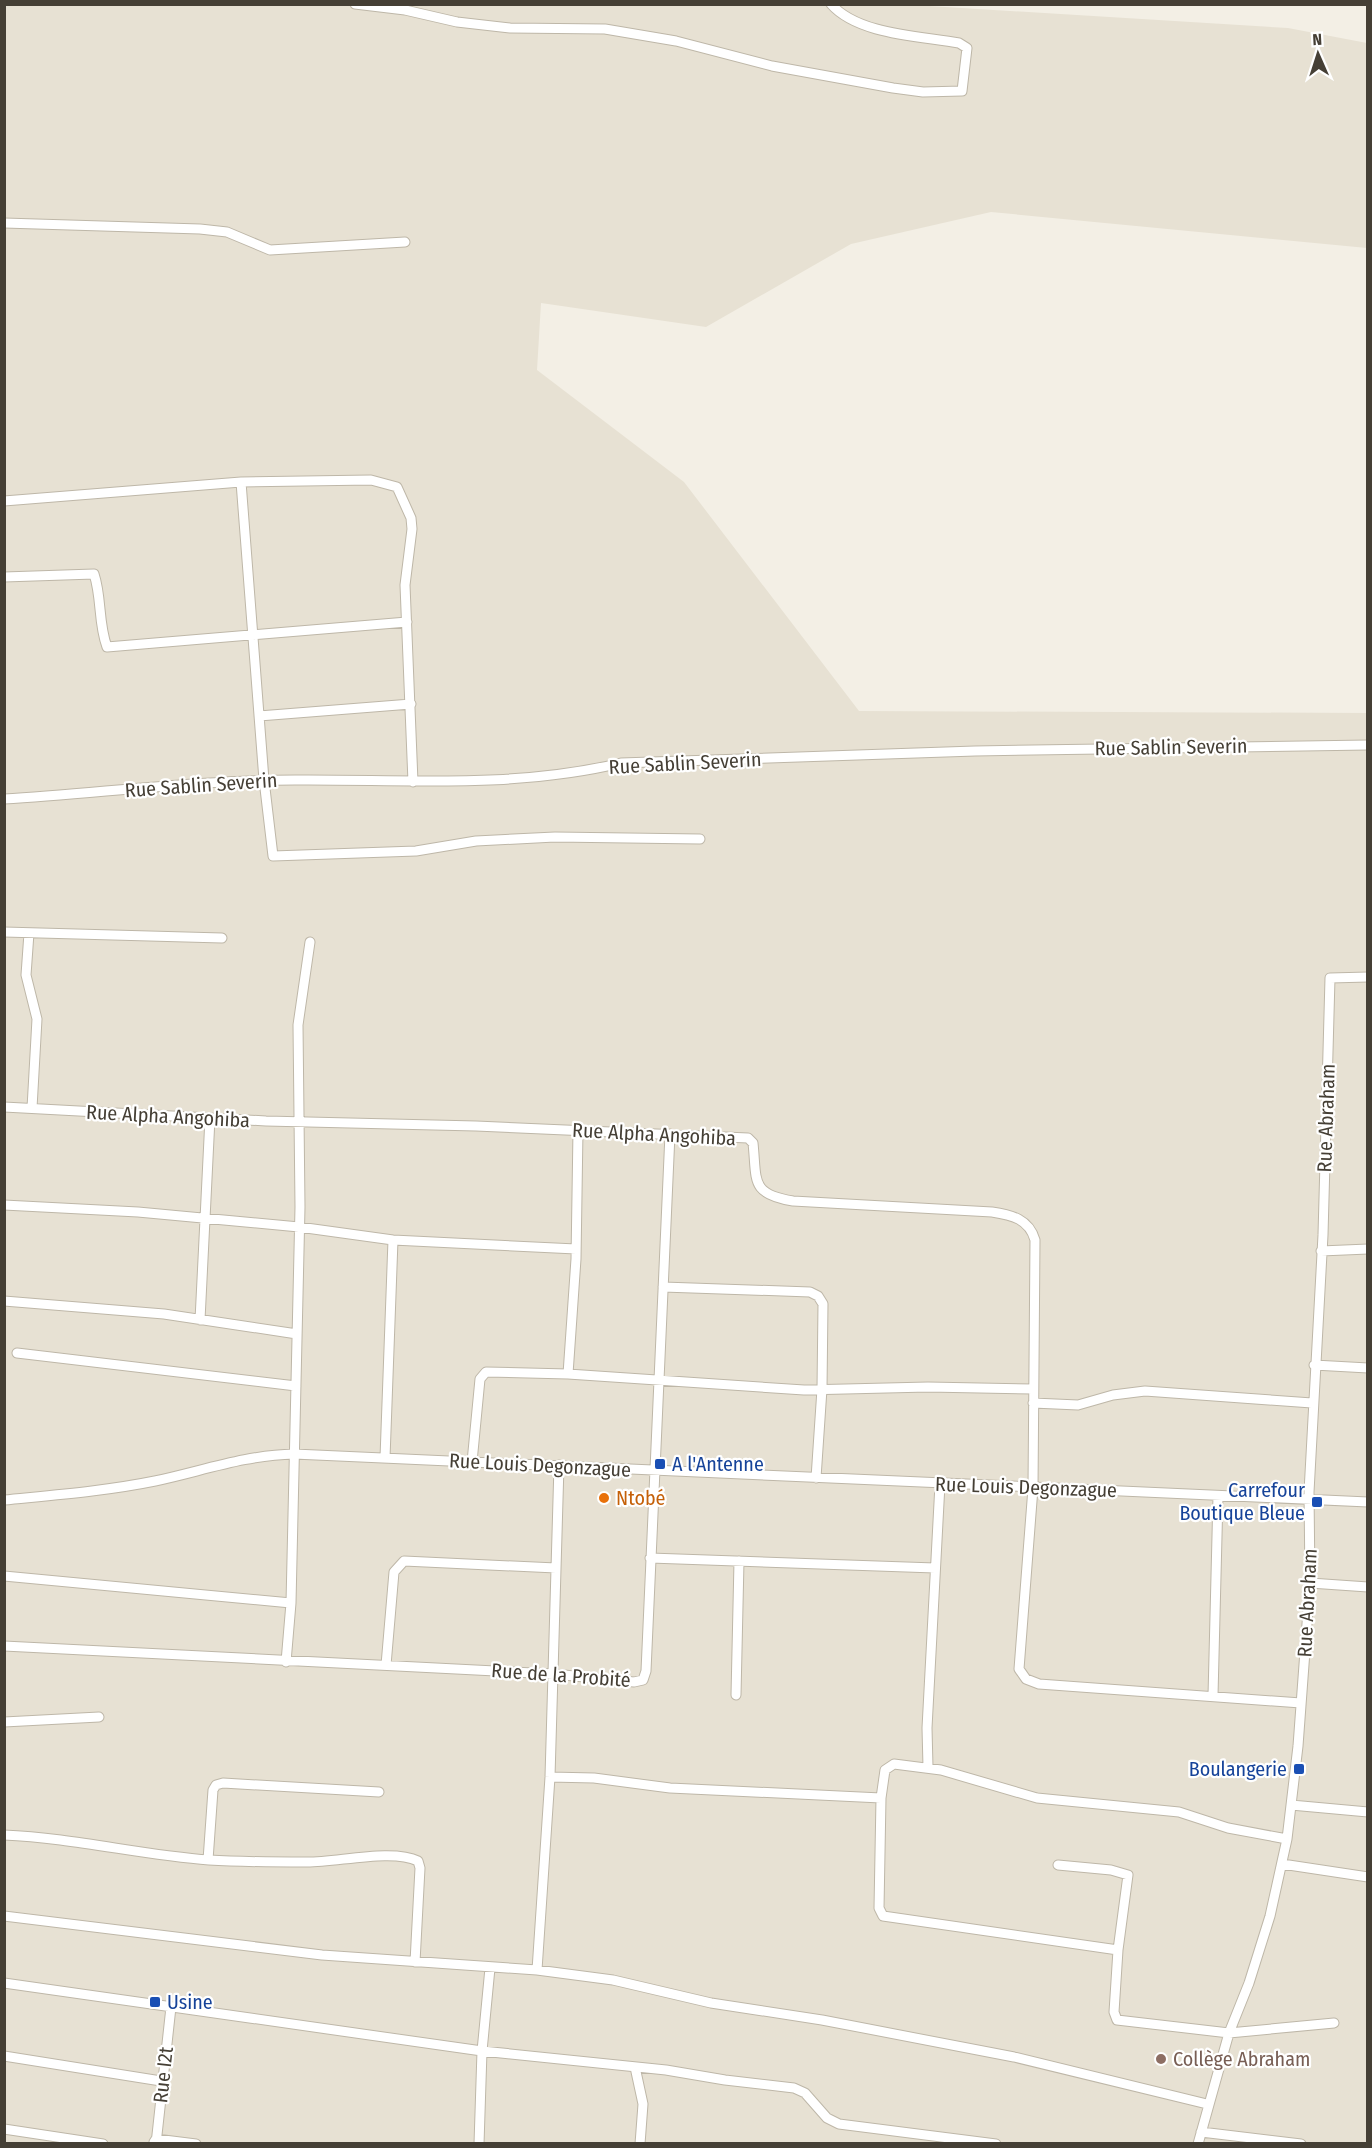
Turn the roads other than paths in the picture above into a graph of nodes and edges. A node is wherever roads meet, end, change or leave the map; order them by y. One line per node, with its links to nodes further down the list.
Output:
1 (355, 4): 2 (street)
2 (831, 4)
3 (4, 223): 4 (street)
4 (405, 242)
5 (241, 482): 6 (street); 8 (street); 9 (street)
6 (4, 501)
7 (4, 577): 9 (street)
8 (407, 622): 9 (street); 10 (street)
9 (253, 633): 11 (street)
10 (411, 704): 11 (street); 14 (street)
11 (259, 716): 13 (street)
12 (1368, 745): 14 (street, Rue Sablin Severin)
13 (264, 780): 14 (street, Rue Sablin Severin); 15 (street, Rue Sablin Severin); 16 (street)
14 (412, 782)
15 (4, 799)
16 (700, 839)
17 (4, 932): 18 (street)
18 (29, 933): 19 (street); 23 (street)
19 (222, 938)
20 (310, 942): 25 (street)
21 (1368, 978): 34 (street, Rue Abraham)
22 (4, 1107): 23 (street, Rue Alpha Angohiba)
23 (32, 1108): 24 (street, Rue Alpha Angohiba)
24 (210, 1118): 25 (street, Rue Alpha Angohiba); 29 (street)
25 (300, 1122): 26 (street, Rue Alpha Angohiba); 30 (street)
26 (578, 1130): 27 (street, Rue Alpha Angohiba); 33 (street)
27 (670, 1134): 35 (street, Rue de la Probité); 46 (street, Rue Alpha Angohiba)
28 (4, 1204): 29 (street)
29 (204, 1219): 30 (street); 37 (street)
30 (299, 1227): 31 (street); 38 (street)
31 (393, 1240): 33 (street); 50 (street)
32 (1368, 1249): 34 (street)
33 (576, 1250): 42 (street)
34 (1321, 1251): 40 (street, Rue Abraham)
35 (663, 1287): 43 (street, Rue de la Probité); 45 (street)
36 (4, 1300): 37 (street)
37 (200, 1320): 38 (street)
38 (297, 1334): 44 (street)
39 (17, 1353): 44 (street)
40 (1314, 1365): 41 (street); 48 (street, Rue Abraham)
41 (1368, 1368)
42 (568, 1374): 43 (street); 51 (street)
43 (657, 1380): 45 (street); 53 (street, Rue de la Probité)
44 (296, 1386): 49 (street)
45 (822, 1389): 46 (street); 54 (street)
46 (1033, 1389): 47 (street, Rue Alpha Angohiba)
47 (1033, 1403): 48 (street); 56 (street, Rue Alpha Angohiba)
48 (1312, 1403): 58 (street, Rue Abraham)
49 (294, 1454): 50 (street, Rue Louis Degonzague); 59 (street, Rue Louis Degonzague); 68 (street)
50 (385, 1458): 51 (street, Rue Louis Degonzague)
51 (472, 1461): 52 (street, Rue Louis Degonzague)
52 (559, 1465): 53 (street, Rue Louis Degonzague); 63 (street)
53 (653, 1470): 54 (street, Rue Louis Degonzague); 61 (street, Rue de la Probité)
54 (816, 1478): 55 (street, Rue Louis Degonzague)
55 (940, 1484): 56 (street, Rue Louis Degonzague); 64 (street)
56 (1033, 1488): 57 (street, Rue Louis Degonzague); 74 (street, Rue Alpha Angohiba)
57 (1218, 1496): 58 (street, Rue Louis Degonzague); 74 (street)
58 (1309, 1499): 60 (street, Rue Louis Degonzague); 66 (street, Rue Abraham)
59 (4, 1500)
60 (1368, 1502)
61 (650, 1558): 62 (street); 72 (street, Rue de la Probité)
62 (739, 1561): 64 (street); 73 (street)
63 (556, 1568): 71 (street); 72 (street)
64 (935, 1568): 78 (street)
65 (4, 1576): 68 (street)
66 (1310, 1583): 67 (street); 75 (street, Rue Abraham)
67 (1368, 1587)
68 (291, 1603): 70 (street)
69 (4, 1646): 70 (street, Rue de la Probité)
70 (286, 1662): 71 (street, Rue de la Probité)
71 (386, 1665): 72 (street, Rue de la Probité)
72 (554, 1674): 79 (street)
73 (736, 1695)
74 (1214, 1696): 75 (street, Rue Alpha Angohiba)
75 (1301, 1703): 82 (street, Rue Abraham)
76 (99, 1717): 77 (street)
77 (4, 1722)
78 (928, 1767): 81 (street); 85 (street)
79 (550, 1778): 81 (street); 94 (street)
80 (379, 1792): 86 (street)
81 (881, 1798): 91 (street)
82 (1291, 1805): 83 (street); 85 (street, Rue Abraham)
83 (1368, 1812)
84 (4, 1835): 86 (street)
85 (1287, 1839): 87 (street, Rue Abraham)
86 (208, 1860): 92 (street)
87 (1282, 1864): 89 (street); 98 (street, Rue Abraham)
88 (1058, 1865): 91 (street)
89 (1368, 1877)
90 (4, 1916): 92 (street)
91 (1118, 1950): 98 (street)
92 (415, 1962): 93 (street)
93 (490, 1968): 94 (street); 99 (street)
94 (537, 1970): 103 (street)
95 (4, 1983): 96 (street)
96 (171, 2007): 99 (street); 102 (street, Rue I2t)
97 (1334, 2023): 98 (street)
98 (1229, 2033): 103 (street, Rue Abraham)
99 (482, 2051): 101 (street); 109 (street)
100 (4, 2056): 102 (street)
101 (635, 2067): 110 (street); 111 (street)
102 (161, 2080): 106 (street, Rue I2t)
103 (1207, 2104): 105 (street, Rue Abraham)
104 (4, 2129): 107 (street)
105 (1201, 2132): 112 (street, Rue Abraham); 113 (street)
106 (155, 2142): 108 (street)
107 (103, 2144)
108 (195, 2144)
109 (479, 2144)
110 (640, 2144)
111 (996, 2144)
112 (1198, 2144)
113 (1301, 2144)

